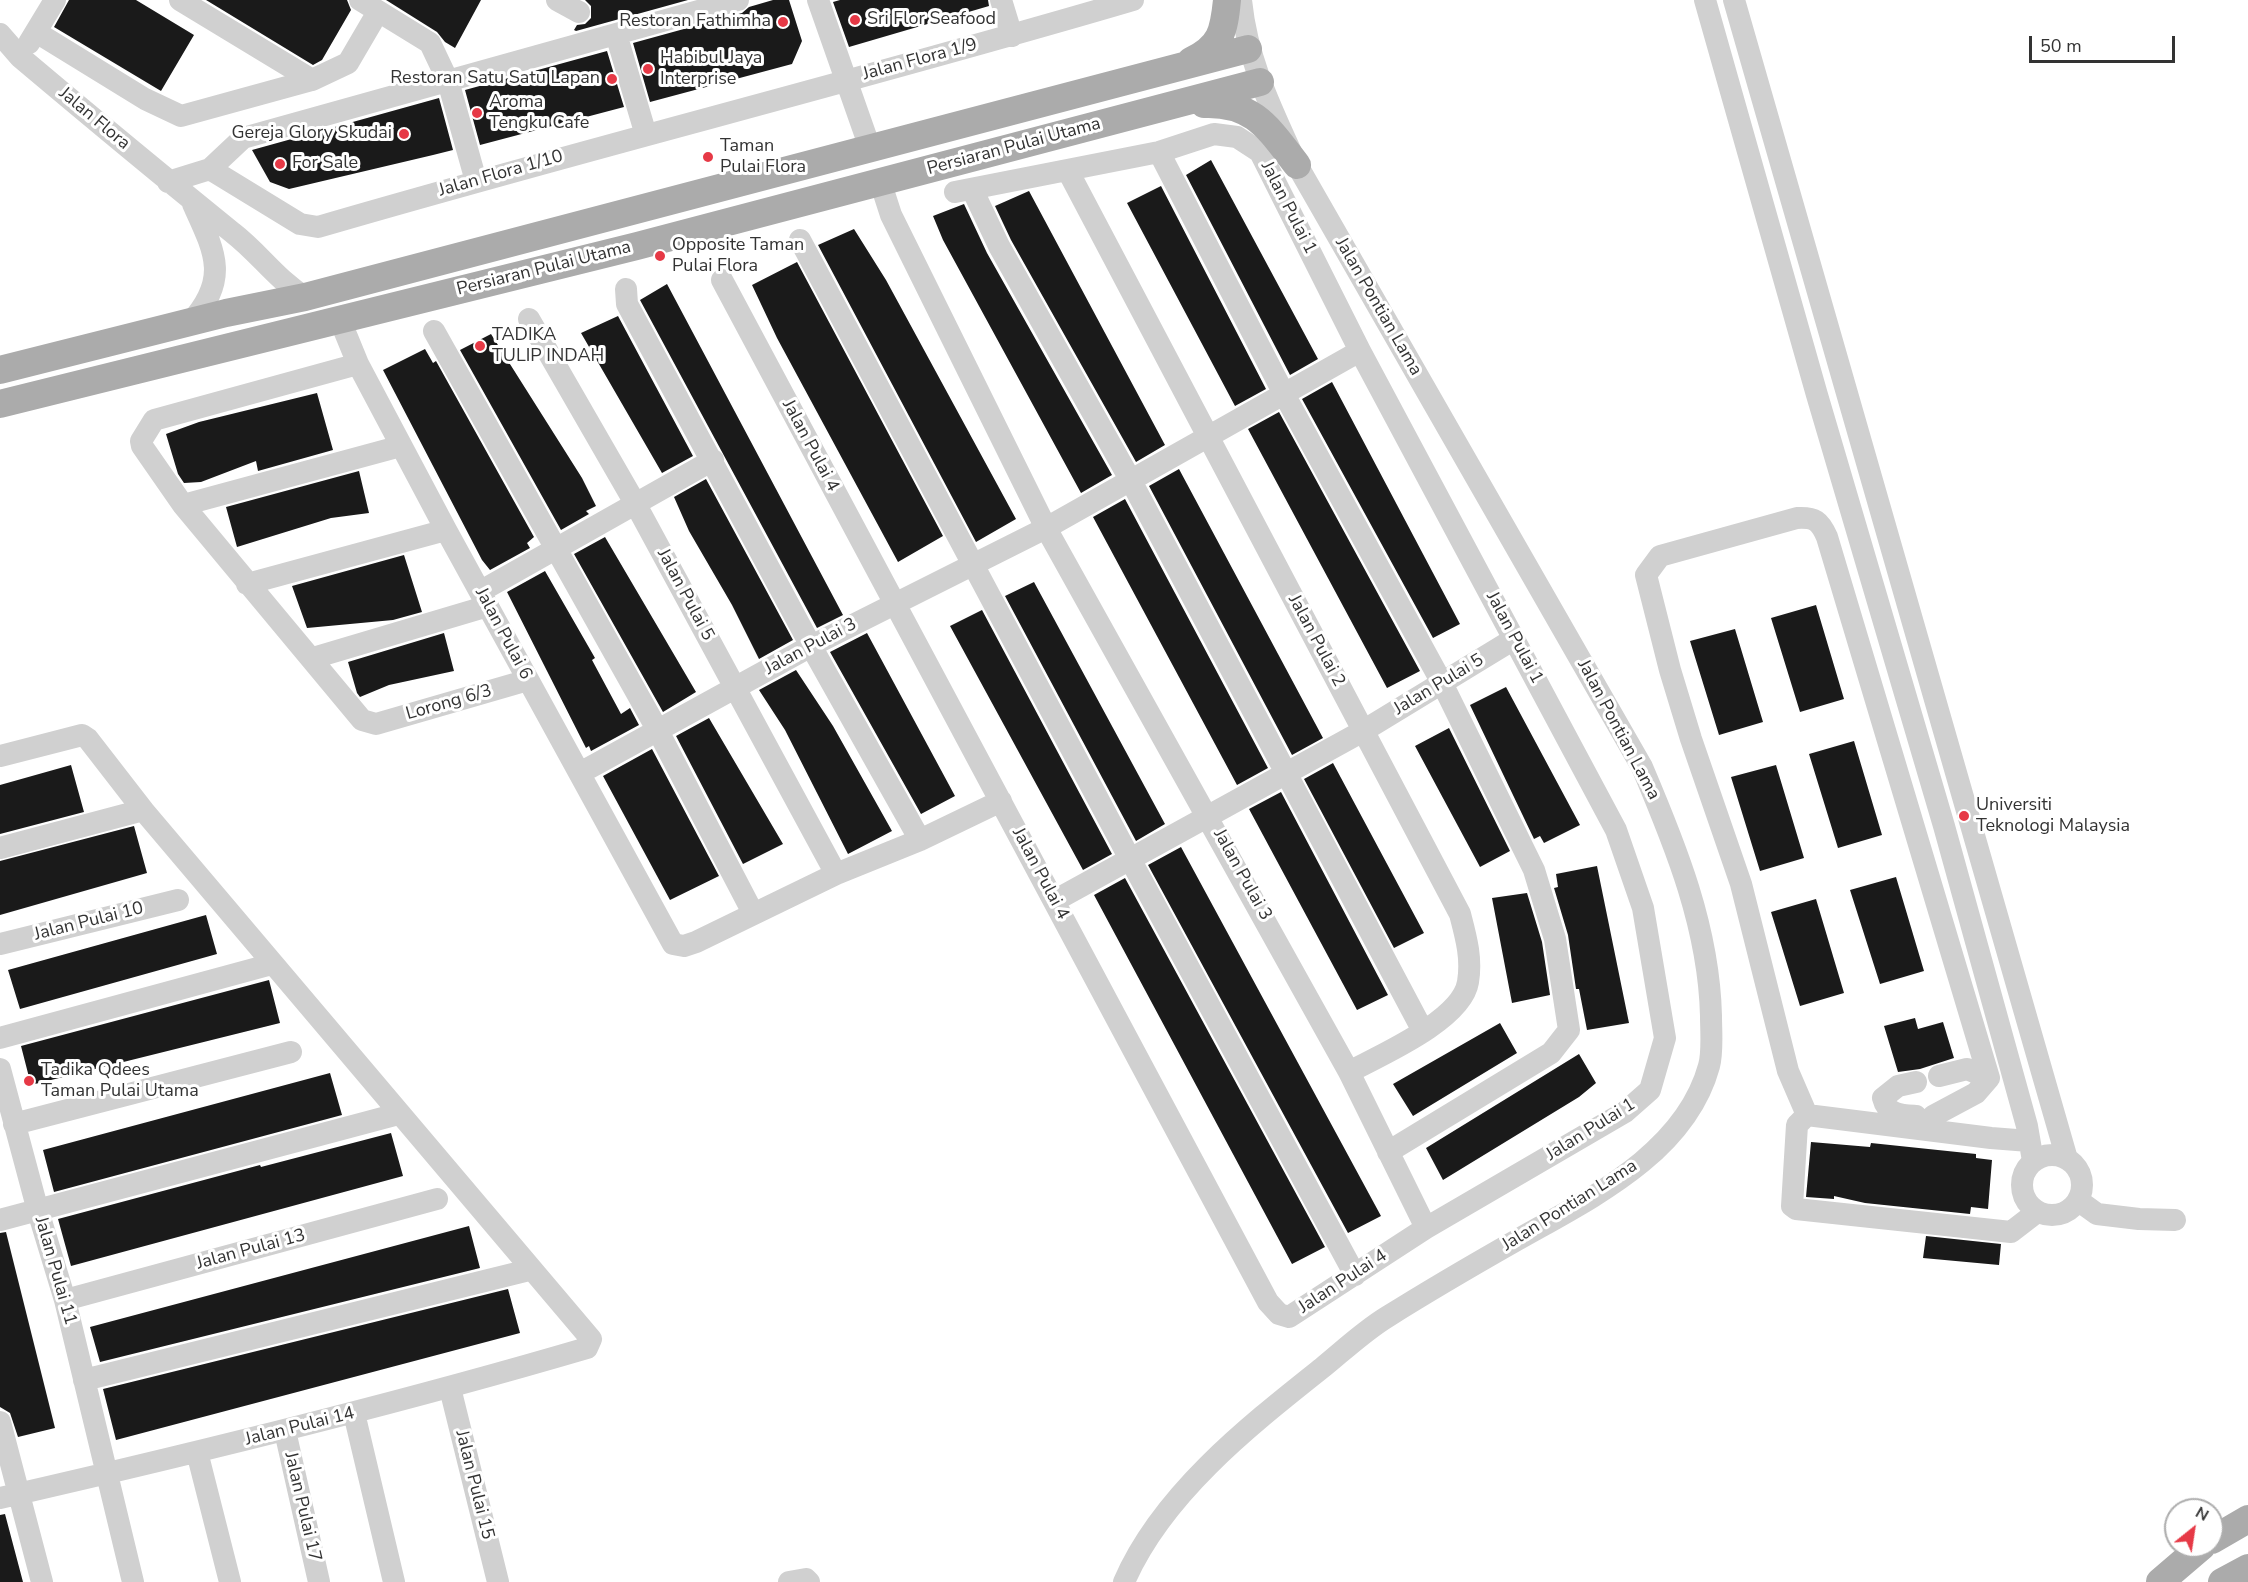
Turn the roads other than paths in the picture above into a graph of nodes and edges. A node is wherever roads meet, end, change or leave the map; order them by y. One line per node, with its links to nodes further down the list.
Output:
1 (55, 0): 15 (street)
2 (180, 0): 22 (street)
3 (360, 0): 24 (street)
4 (557, 0): 13 (street)
5 (738, 0): 17 (street)
6 (818, 0): 23 (street)
7 (1001, 0): 18 (street)
8 (1133, 0): 18 (street, Jalan Flora 1/9)
9 (1227, 0): 21 (main road)
10 (1241, 0): 19 (street, Jalan Pontian Lama)
11 (1705, 0): 98 (street)
12 (1734, 0): 100 (street)
13 (579, 12)
14 (372, 22): 22 (street)
15 (36, 32): 20 (street); 22 (street)
16 (0, 34): 20 (street, Jalan Flora)
17 (616, 34): 24 (street); 27 (street)
18 (1012, 36): 23 (street, Jalan Flora 1/9)
19 (1248, 49): 21 (main road, Persiaran Pulai Utama); 25 (street, Jalan Pontian Lama)
20 (20, 57): 35 (street, Jalan Flora)
21 (1173, 70): 28 (main road, Persiaran Pulai Utama)
22 (312, 80)
23 (847, 80): 27 (street, Jalan Flora 1/10); 28 (street)
24 (448, 81): 31 (street); 33 (street)
25 (1260, 82): 26 (main road, Persiaran Pulai Utama); 30 (street, Jalan Pontian Lama)
26 (1169, 106): 30 (main road); 34 (main road, Persiaran Pulai Utama)
27 (646, 135): 33 (street, Jalan Flora 1/10)
28 (870, 148): 34 (main road); 40 (main road, Persiaran Pulai Utama)
29 (1159, 152): 32 (street, Jalan Pulai 1); 45 (street, Jalan Pulai 1); 48 (street)
30 (1297, 165): 131 (street, Jalan Pontian Lama)
31 (210, 169): 33 (street, Jalan Flora 1/10); 35 (street)
32 (1068, 171): 50 (street, Jalan Pulai 2); 53 (street, Jalan Pulai 1)
33 (476, 181)
34 (880, 181): 42 (main road, Persiaran Pulai Utama); 56 (street, Jalan Pulai 3)
35 (168, 182): 36 (street, Jalan Flora)
36 (191, 201): 40 (street, Jalan Flora); 43 (street, Jalan Flora)
37 (800, 240): 59 (street)
38 (722, 280): 62 (street, Jalan Pulai 4)
39 (626, 289): 52 (street)
40 (305, 297): 43 (main road, Persiaran Pulai Utama)
41 (529, 319): 54 (street, Jalan Pulai 5)
42 (340, 320): 46 (street, Jalan Pulai 6); 49 (main road, Persiaran Pulai Utama)
43 (190, 323): 47 (main road, Persiaran Pulai Utama)
44 (434, 331): 58 (street)
45 (1360, 351): 48 (street); 63 (street, Jalan Pulai 1)
46 (358, 364): 51 (street, Jalan Pulai 6); 55 (street)
47 (0, 370)
48 (1284, 394): 50 (street); 67 (street)
49 (0, 404)
50 (1208, 437): 53 (street); 70 (street, Jalan Pulai 2)
51 (401, 446): 55 (street); 57 (street, Jalan Pulai 6)
52 (712, 460): 54 (street); 64 (street)
53 (1131, 481): 56 (street); 73 (street)
54 (635, 503): 58 (street); 68 (street, Jalan Pulai 5)
55 (183, 505): 60 (street)
56 (1046, 528): 59 (street, Jalan Pulai 3); 76 (street, Jalan Pulai 3)
57 (446, 530): 60 (street); 61 (street, Jalan Pulai 6)
58 (556, 548): 61 (street); 69 (street)
59 (974, 564): 62 (street, Jalan Pulai 3); 79 (street)
60 (247, 584): 65 (street)
61 (484, 599): 65 (street); 66 (street, Jalan Pulai 6)
62 (894, 604): 64 (street, Jalan Pulai 3); 74 (street, Jalan Pulai 4)
63 (1514, 639): 67 (street, Jalan Pulai 5); 107 (street, Jalan Pulai 1)
64 (811, 646): 68 (street, Jalan Pulai 3); 77 (street)
65 (313, 658): 66 (street, Lorong 6/3)
66 (528, 680): 72 (street, Jalan Pulai 6)
67 (1442, 683): 70 (street, Jalan Pulai 5); 99 (street)
68 (735, 689): 69 (street, Jalan Pulai 3); 80 (street, Jalan Pulai 5)
69 (657, 729): 72 (street, Jalan Pulai 3); 83 (street)
70 (1363, 731): 73 (street, Jalan Pulai 5); 86 (street, Jalan Pulai 2)
71 (0, 756): 75 (street)
72 (580, 773): 83 (street, Jalan Pulai 6)
73 (1286, 773): 76 (street, Jalan Pulai 5); 86 (street)
74 (1001, 801): 77 (street); 82 (street, Jalan Pulai 4)
75 (143, 810): 78 (street); 85 (street)
76 (1209, 816): 79 (street, Jalan Pulai 5); 90 (street, Jalan Pulai 3)
77 (920, 840): 80 (street)
78 (0, 848)
79 (1130, 859): 82 (street, Jalan Pulai 5); 109 (street)
80 (836, 874): 83 (street)
81 (178, 900): 84 (street, Jalan Pulai 10)
82 (1054, 901): 109 (street, Jalan Pulai 4)
83 (753, 913)
84 (0, 944)
85 (272, 964): 87 (street); 94 (street)
86 (1423, 1031): 90 (street, Jalan Pulai 2)
87 (0, 1038)
88 (291, 1052): 97 (street)
89 (0, 1069): 97 (street, Jalan Pulai 11)
90 (1349, 1072): 99 (street, Jalan Pulai 3)
91 (1940, 1076): 92 (street)
92 (1989, 1078): 95 (street); 96 (street)
93 (1916, 1082): 96 (street)
94 (398, 1114): 103 (street); 108 (street)
95 (1807, 1115): 96 (street); 104 (street)
96 (1935, 1123): 98 (street)
97 (14, 1124): 103 (street, Jalan Pulai 11)
98 (2031, 1151): 100 (street); 104 (street)
99 (1388, 1152): 107 (street, Jalan Pulai 3)
100 (2067, 1159): 102 (street)
101 (437, 1199): 110 (street, Jalan Pulai 13)
102 (2079, 1201): 104 (street); 106 (street)
103 (38, 1211): 105 (street); 110 (street, Jalan Pulai 11)
104 (2037, 1212)
105 (0, 1220)
106 (2175, 1220)
107 (1426, 1228): 109 (street, Jalan Pulai 4)
108 (529, 1270): 111 (street); 112 (street, Jalan Pulai 14)
109 (1355, 1275)
110 (65, 1300): 111 (street, Jalan Pulai 11)
111 (84, 1380): 117 (street, Jalan Pulai 11)
112 (450, 1388): 113 (street, Jalan Pulai 14); 128 (street, Jalan Pulai 15)
113 (354, 1413): 115 (street, Jalan Pulai 14); 127 (street)
114 (0, 1422): 118 (street)
115 (285, 1431): 116 (street, Jalan Pulai 14); 126 (street, Jalan Pulai 17)
116 (197, 1452): 117 (street, Jalan Pulai 14); 125 (street)
117 (108, 1474): 118 (street, Jalan Pulai 14); 124 (street, Jalan Pulai 11)
118 (9, 1496): 123 (street)
119 (2248, 1519): 120 (main road)
120 (2224, 1533)
121 (2188, 1558): 132 (main road)
122 (2248, 1568): 133 (main road)
123 (42, 1582)
124 (133, 1582)
125 (230, 1582)
126 (319, 1582)
127 (394, 1582)
128 (498, 1582)
129 (789, 1582): 130 (street)
130 (809, 1582)
131 (1124, 1582)
132 (2160, 1582)
133 (2222, 1582)

